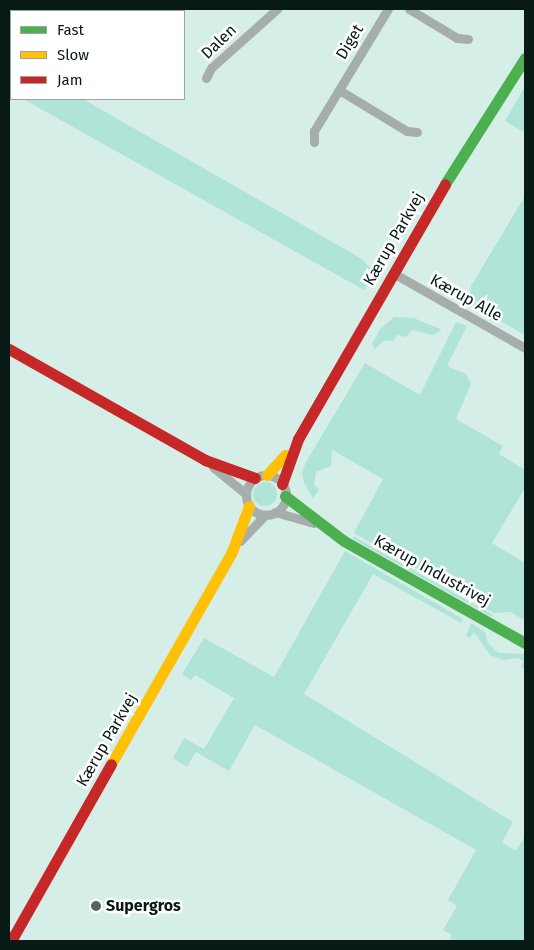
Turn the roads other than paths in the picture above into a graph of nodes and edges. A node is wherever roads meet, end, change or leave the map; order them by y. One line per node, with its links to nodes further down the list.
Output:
1 (277, 9): 6 (street, Dalen)
2 (388, 9): 7 (street, Diget)
3 (409, 9): 4 (street)
4 (468, 39)
5 (525, 58): 10 (street, Kærup Parkvej)
6 (206, 78)
7 (339, 90): 8 (street); 9 (street, Diget)
8 (417, 132)
9 (314, 142)
10 (393, 273): 11 (street, Kærup Alle); 13 (street, Kærup Parkvej)
11 (525, 348)
12 (9, 349): 14 (street)
13 (298, 439): 15 (street, Kærup Parkvej); 16 (street, Kærup Parkvej)
14 (205, 460): 15 (street); 17 (street)
15 (261, 477): 16 (street); 17 (street)
16 (282, 484): 18 (street)
17 (246, 494): 19 (street)
18 (285, 496): 20 (street); 22 (street, Kærup Industrivej)
19 (249, 506): 21 (street); 23 (street, Kærup Parkvej)
20 (275, 512): 21 (street); 22 (street, Kærup Industrivej)
21 (266, 514): 23 (street, Kærup Parkvej)
22 (322, 527): 24 (street, Kærup Industrivej)
23 (232, 554): 25 (street, Kærup Parkvej)
24 (525, 643)
25 (11, 941)

